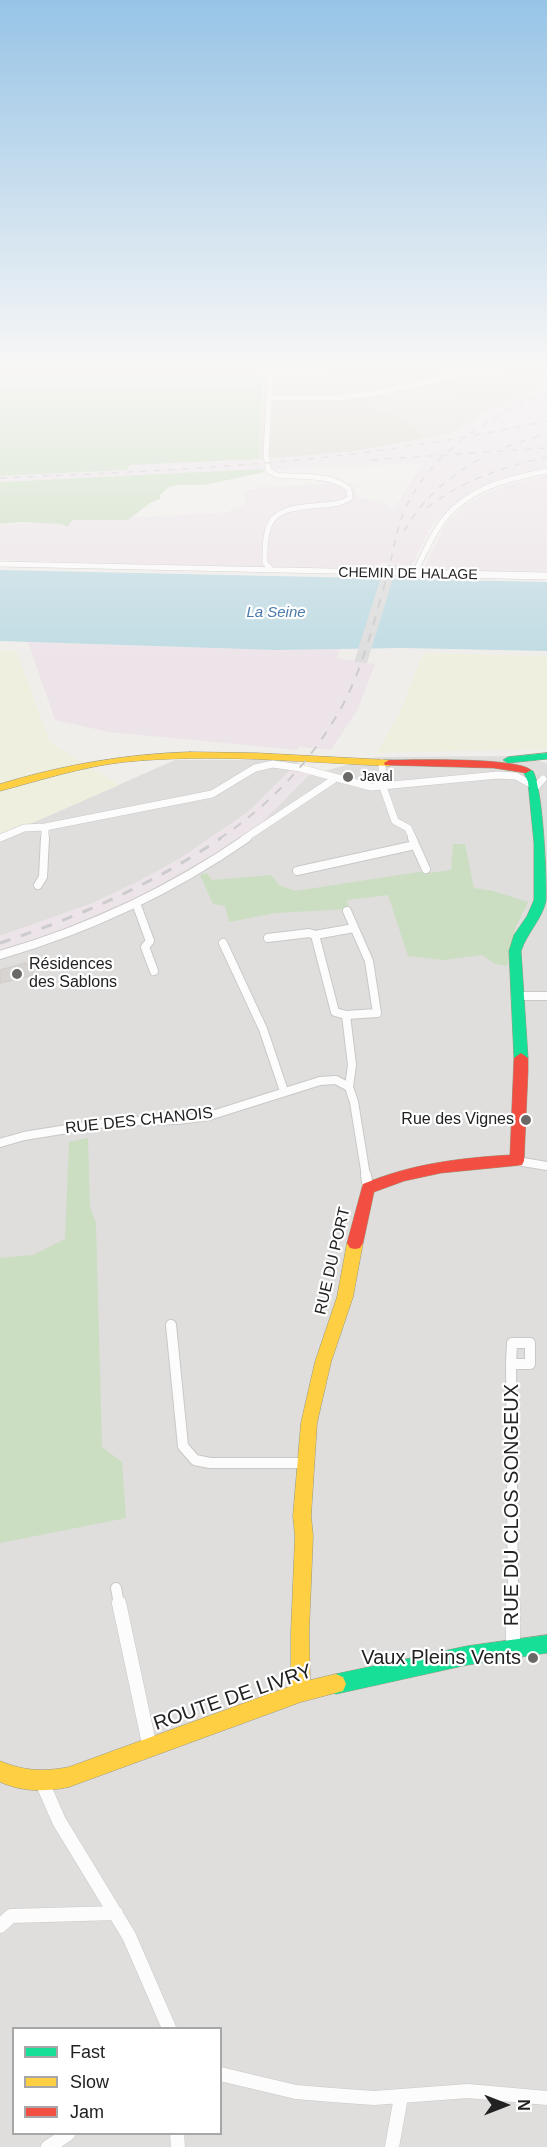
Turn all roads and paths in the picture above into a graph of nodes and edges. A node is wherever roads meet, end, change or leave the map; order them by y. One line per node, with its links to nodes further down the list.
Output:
1 (268, 465): 4 (street)
2 (547, 471): 5 (street)
3 (0, 564): 4 (street, CHEMIN DE HALAGE)
4 (270, 568): 5 (street, CHEMIN DE HALAGE)
5 (414, 574): 6 (street, CHEMIN DE HALAGE)
6 (547, 576)
7 (547, 756): 9 (street)
8 (382, 762): 9 (street); 11 (street); 12 (street)
9 (534, 777): 11 (street); 27 (street)
10 (333, 780): 11 (street); 13 (street); 19 (street)
11 (383, 784): 15 (street)
12 (0, 788)
13 (45, 827): 14 (street); 18 (street)
14 (0, 838)
15 (415, 845): 16 (street); 17 (street)
16 (426, 869)
17 (297, 871)
18 (38, 885)
19 (136, 903): 25 (street); 26 (street)
20 (347, 911): 21 (street)
21 (354, 928): 22 (street); 29 (street)
22 (315, 935): 23 (street); 29 (street)
23 (268, 938)
24 (223, 943): 31 (street)
25 (0, 955)
26 (154, 971)
27 (515, 996): 28 (street); 33 (street)
28 (547, 996)
29 (345, 1015): 30 (street)
30 (349, 1087): 31 (street, RUE DES CHANOIS); 35 (street)
31 (284, 1091): 32 (street, RUE DES CHANOIS)
32 (0, 1143)
33 (517, 1161): 34 (street); 35 (street)
34 (547, 1166)
35 (368, 1188): 38 (street, RUE DU PORT)
36 (171, 1325): 38 (street)
37 (512, 1364): 41 (street, RUE DU CLOS SONGEUX)
38 (306, 1463): 42 (street, RUE DU PORT)
39 (116, 1588): 43 (street)
40 (547, 1644): 41 (street, ROUTE DE LIVRY)
41 (513, 1647): 42 (street, ROUTE DE LIVRY)
42 (301, 1692): 43 (street, ROUTE DE LIVRY)
43 (150, 1748): 45 (street, ROUTE DE LIVRY)
44 (0, 1771): 45 (street, ROUTE DE LIVRY)
45 (42, 1782): 46 (street)
46 (116, 1913): 47 (street); 48 (street)
47 (0, 1926)
48 (169, 2027)
49 (222, 2074): 50 (street)
50 (401, 2097): 51 (street); 54 (street)
51 (547, 2098)
52 (65, 2135): 53 (street)
53 (48, 2147)
54 (392, 2147)

